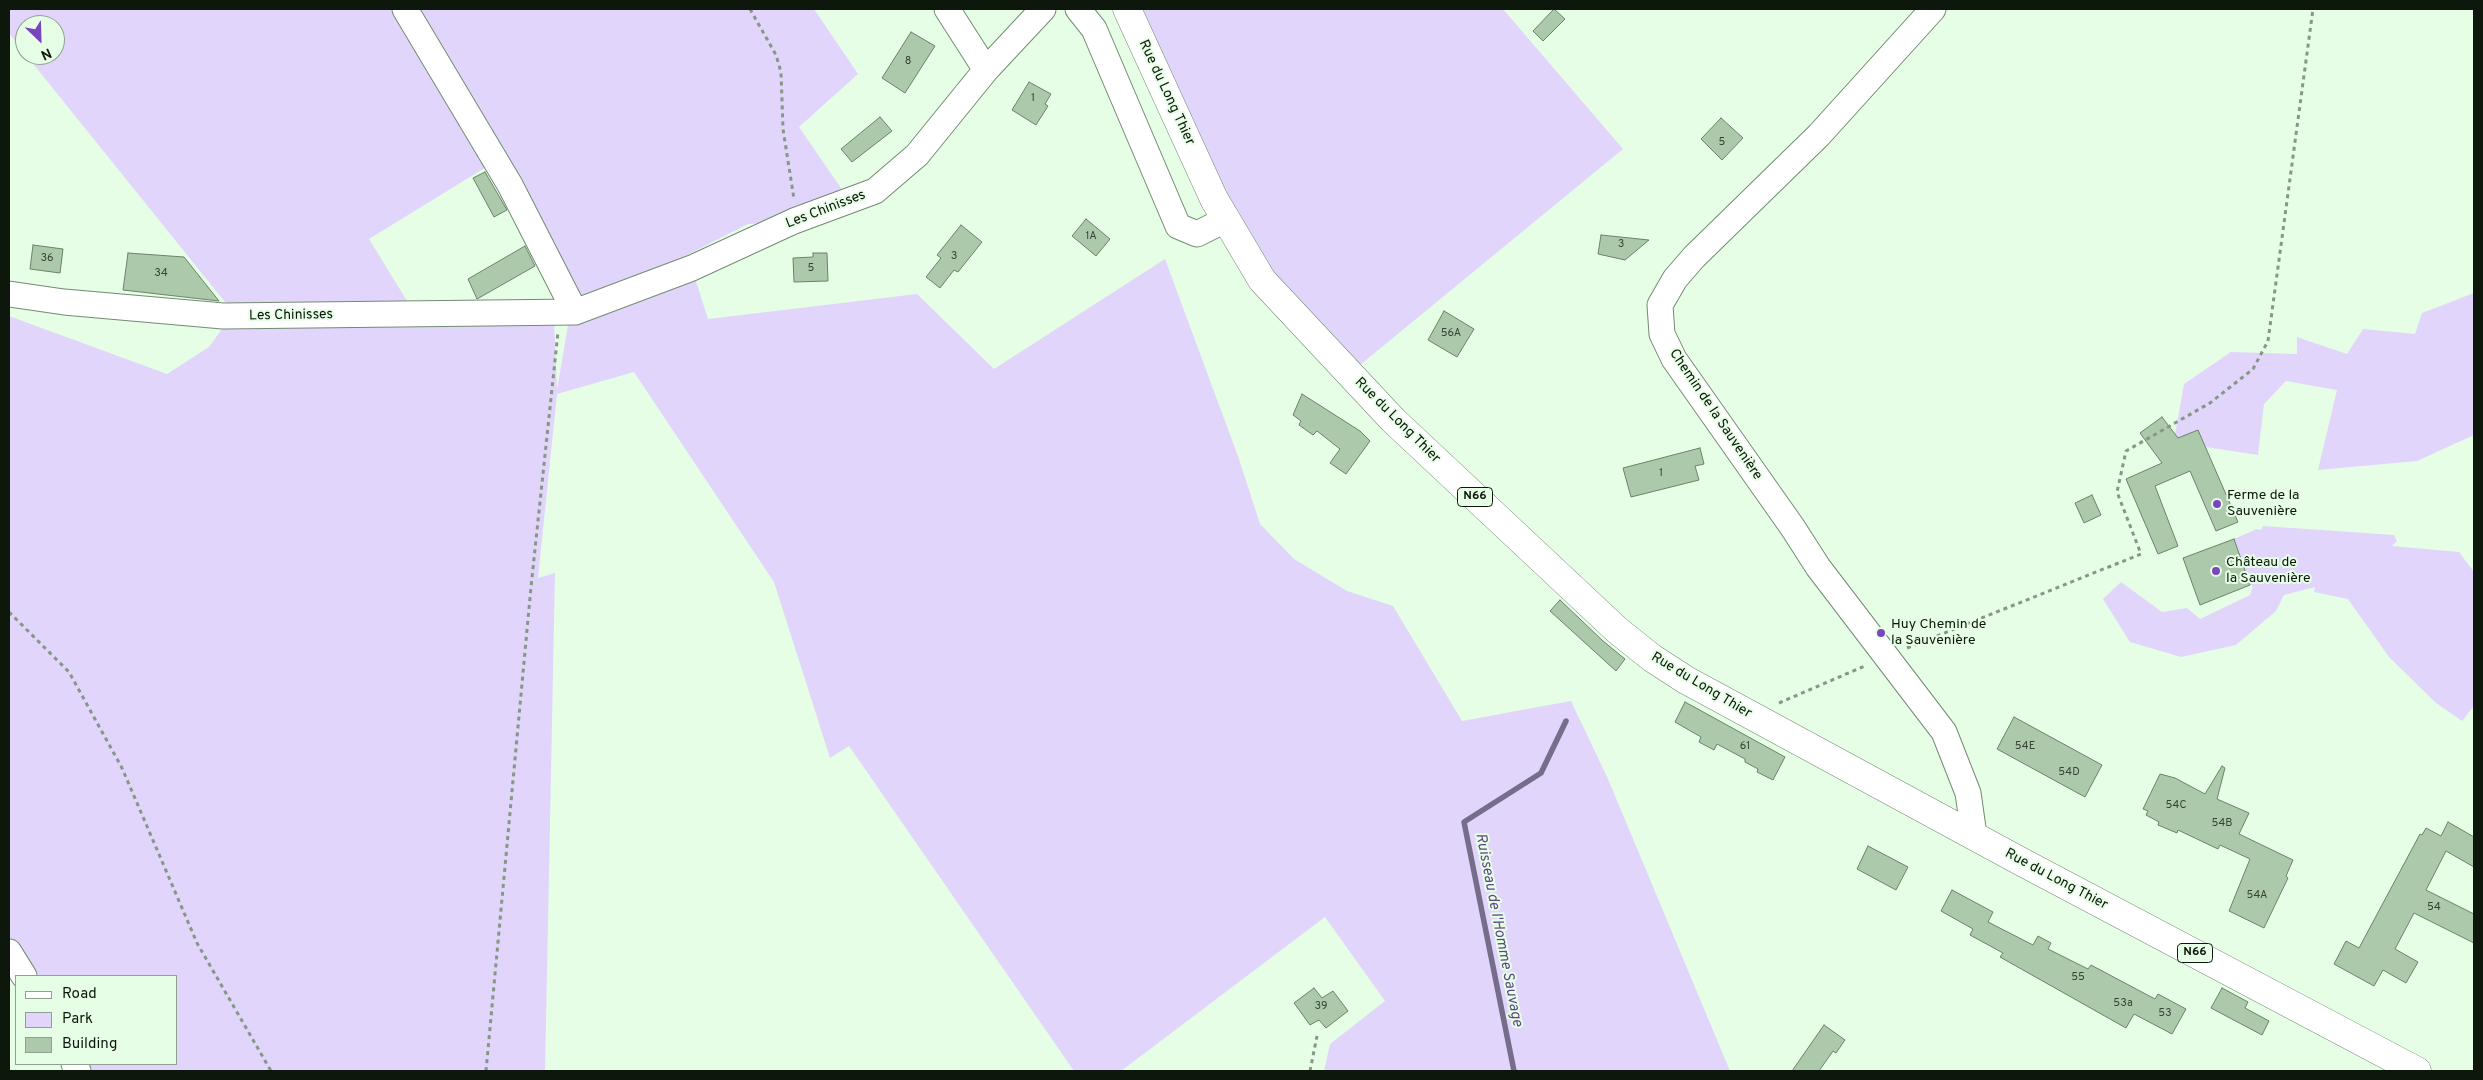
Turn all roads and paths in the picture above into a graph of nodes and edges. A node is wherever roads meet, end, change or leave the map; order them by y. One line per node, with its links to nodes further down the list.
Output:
1 (405, 9): 13 (street)
2 (750, 9): 11 (path)
3 (947, 9): 9 (street)
4 (1042, 9): 9 (street, Les Chinisses)
5 (1078, 9): 10 (street)
6 (1127, 9): 10 (main road, Rue du Long Thier / N66)
7 (1933, 9): 15 (street, Chemin de la Sauvenière)
8 (2313, 9): 15 (path)
9 (986, 70): 11 (street, Les Chinisses)
10 (1225, 220): 16 (main road, Rue du Long Thier / N66)
11 (794, 221): 13 (street, Les Chinisses)
12 (9, 294): 13 (street, Les Chinisses)
13 (568, 312): 22 (path)
14 (9, 612): 21 (path)
15 (1885, 657): 16 (path); 17 (street, Chemin de la Sauvenière)
16 (1751, 716): 17 (main road, Rue du Long Thier / N66)
17 (1974, 835): 24 (main road, Rue du Long Thier / N66)
18 (9, 952): 19 (street)
19 (23, 975)
20 (1317, 1036): 23 (path)
21 (271, 1071)
22 (486, 1071)
23 (1310, 1071)
24 (2417, 1071)

